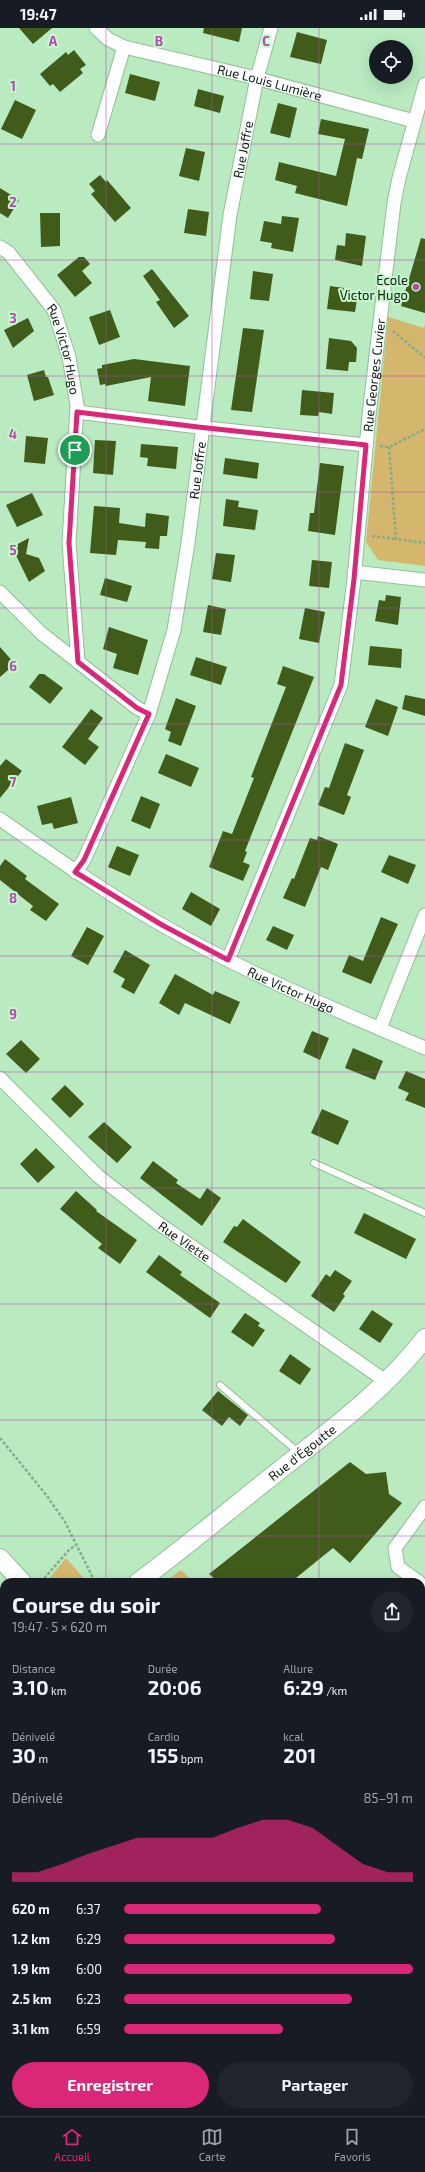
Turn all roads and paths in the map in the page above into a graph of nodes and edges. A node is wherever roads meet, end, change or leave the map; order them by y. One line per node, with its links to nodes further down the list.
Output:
1 (96, 28): 3 (street, Rue Louis Lumière)
2 (271, 28): 4 (street, Rue Joffre)
3 (124, 47): 4 (street, Rue Louis Lumière); 7 (street)
4 (257, 78): 6 (street, Rue Louis Lumière); 12 (street, Rue Joffre)
5 (425, 84): 6 (street, Rue Georges Cuvier)
6 (414, 121): 9 (street, Rue Georges Cuvier)
7 (98, 135)
8 (0, 247): 11 (street, Rue Victor Hugo)
9 (380, 321): 10 (path); 14 (street, Rue Georges Cuvier)
10 (425, 358)
11 (77, 412): 12 (street); 22 (street, Rue Victor Hugo)
12 (202, 427): 14 (street); 23 (street, Rue Joffre)
13 (425, 429): 15 (path)
14 (366, 445): 15 (path); 16 (street, Rue Georges Cuvier)
15 (389, 447): 17 (path)
16 (358, 535): 17 (path); 19 (street, Rue Georges Cuvier)
17 (396, 539): 18 (path)
18 (425, 542)
19 (354, 572): 20 (street); 27 (street, Rue Georges Cuvier)
20 (425, 580)
21 (0, 592): 22 (street)
22 (78, 662): 23 (street)
23 (149, 714): 25 (street, Rue Joffre)
24 (0, 819): 25 (street, Rue Victor Hugo)
25 (75, 872): 27 (street, Rue Victor Hugo)
26 (425, 915): 28 (street)
27 (228, 960): 28 (street, Rue Victor Hugo)
28 (378, 1028): 29 (street, Rue Victor Hugo)
29 (425, 1048)
30 (0, 1078): 34 (street, Rue Viette)
31 (314, 1163): 32 (lane)
32 (425, 1213)
33 (425, 1338): 34 (main road, Rue d'Égoutte)
34 (387, 1382): 37 (main road, Rue d'Égoutte)
35 (220, 1385): 37 (lane)
36 (0, 1438): 39 (path)
37 (300, 1454): 44 (main road, Rue d'Égoutte)
38 (425, 1506): 45 (street)
39 (76, 1545): 42 (path); 43 (path)
40 (0, 1558): 41 (main road)
41 (18, 1578)
42 (44, 1578)
43 (94, 1578)
44 (144, 1578)
45 (413, 1578)

